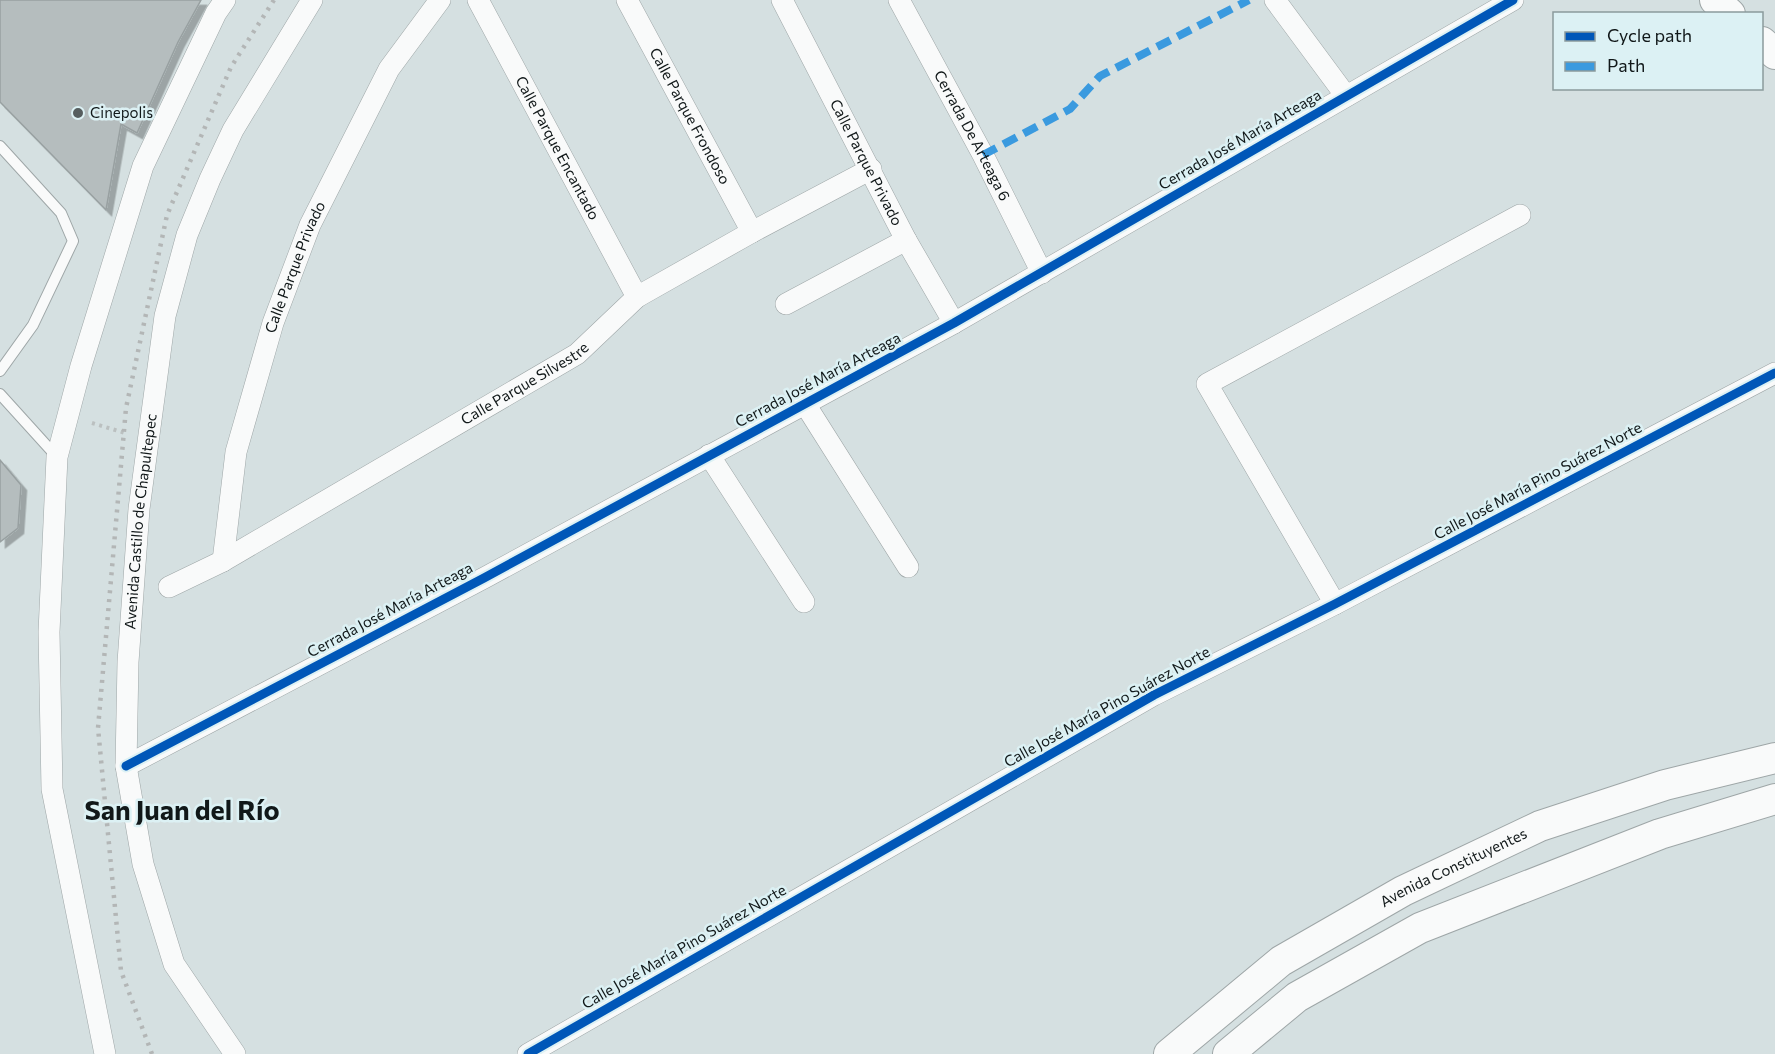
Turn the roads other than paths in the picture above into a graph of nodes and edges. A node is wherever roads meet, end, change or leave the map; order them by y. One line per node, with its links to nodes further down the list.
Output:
1 (225, 0): 29 (street)
2 (312, 0): 36 (street, Avenida Castillo de Chapultepec)
3 (440, 0): 30 (street, Calle Parque Privado)
4 (478, 0): 21 (street, Calle Parque Encantado)
5 (627, 0): 18 (street, Calle Parque Frondoso)
6 (782, 0): 16 (street, Calle Parque Privado)
7 (899, 0): 20 (street, Cerrada De Arteaga 6)
8 (1275, 0): 14 (street)
9 (1513, 0): 14 (street, Cerrada José María Arteaga)
10 (1715, 0): 11 (main road)
11 (1728, 12)
12 (1763, 44): 13 (main road)
13 (1775, 54)
14 (1346, 96): 20 (street, Cerrada José María Arteaga)
15 (0, 146): 24 (lane)
16 (871, 169): 18 (street, Calle Parque Silvestre); 19 (street, Calle Parque Privado)
17 (1520, 215): 34 (street)
18 (752, 232): 21 (street, Calle Parque Silvestre)
19 (906, 240): 22 (street); 23 (street, Calle Parque Privado)
20 (1042, 273): 23 (street, Cerrada José María Arteaga)
21 (637, 297): 30 (street, Calle Parque Silvestre)
22 (786, 304)
23 (954, 323): 27 (street, Cerrada José María Arteaga)
24 (0, 370)
25 (1775, 373): 34 (street, Calle José María Pino Suárez Norte)
26 (0, 394): 29 (lane)
27 (805, 404): 28 (street, Cerrada José María Arteaga); 31 (street)
28 (709, 455): 33 (street); 36 (street, Cerrada José María Arteaga)
29 (57, 457): 38 (street)
30 (223, 561): 32 (street, Calle Parque Silvestre)
31 (908, 567)
32 (169, 587)
33 (804, 602)
34 (1335, 604): 40 (street, Calle José María Pino Suárez Norte)
35 (1775, 758): 41 (main road, Avenida Constituyentes)
36 (126, 766): 39 (street, Avenida Castillo de Chapultepec)
37 (1775, 799): 42 (main road)
38 (105, 1054)
39 (235, 1054)
40 (528, 1054)
41 (1169, 1054)
42 (1228, 1054)

